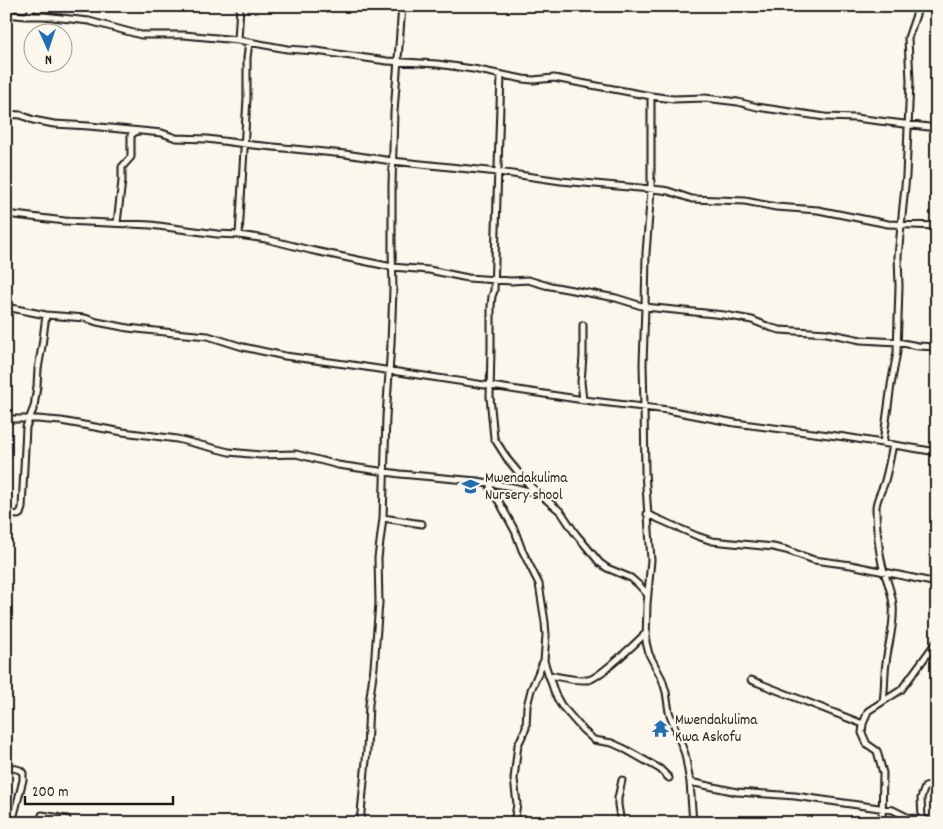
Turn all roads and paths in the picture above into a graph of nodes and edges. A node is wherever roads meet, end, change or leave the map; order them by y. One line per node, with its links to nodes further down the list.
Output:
1 (33, 6): 6 (street)
2 (240, 6): 7 (street)
3 (402, 6): 9 (street)
4 (919, 6): 13 (street)
5 (6, 14): 6 (street)
6 (26, 16): 7 (street)
7 (238, 40): 8 (street)
8 (249, 42): 9 (street); 16 (street)
9 (398, 62): 10 (street); 17 (street)
10 (501, 75): 11 (street); 18 (street)
11 (651, 96): 13 (street); 19 (street)
12 (6, 114): 15 (street)
13 (908, 125): 14 (street); 22 (street)
14 (937, 128)
15 (137, 131): 16 (street); 21 (street)
16 (244, 144): 17 (street); 24 (street)
17 (392, 161): 18 (street); 25 (street)
18 (498, 172): 19 (street); 26 (street)
19 (651, 190): 22 (street); 28 (street)
20 (6, 214): 21 (street)
21 (117, 223): 24 (street)
22 (902, 224): 23 (street); 31 (street)
23 (937, 226)
24 (239, 235): 25 (street)
25 (392, 267): 26 (street); 33 (street)
26 (494, 280): 28 (street); 34 (street)
27 (6, 307): 29 (street)
28 (645, 307): 31 (street); 36 (street)
29 (46, 315): 33 (street); 38 (street)
30 (583, 326): 35 (street)
31 (897, 342): 32 (street); 39 (street)
32 (937, 348)
33 (388, 371): 34 (street); 42 (street)
34 (490, 386): 35 (street); 44 (street)
35 (583, 400): 36 (street)
36 (644, 407): 39 (street); 46 (street)
37 (6, 419): 38 (street)
38 (30, 419): 42 (street); 45 (street)
39 (883, 443): 40 (street)
40 (893, 444): 41 (street); 49 (street)
41 (937, 452)
42 (384, 472): 43 (street); 47 (street)
43 (492, 483): 44 (street); 54 (street)
44 (539, 494): 51 (street)
45 (6, 513)
46 (647, 514): 49 (street); 51 (street)
47 (383, 518): 48 (street); 69 (street)
48 (422, 524)
49 (884, 572): 50 (street); 57 (street)
50 (937, 583)
51 (648, 594): 52 (street)
52 (646, 633): 55 (street); 62 (street)
53 (937, 642): 57 (street)
54 (544, 661): 55 (street); 70 (street)
55 (548, 675): 60 (street)
56 (751, 680): 58 (street)
57 (883, 701): 58 (street)
58 (863, 724): 64 (street)
59 (6, 766): 67 (street)
60 (669, 778)
61 (622, 780): 71 (street)
62 (690, 782): 64 (street); 72 (street)
63 (937, 784): 66 (street)
64 (883, 810): 66 (street); 73 (street)
65 (42, 815): 68 (street)
66 (922, 819): 74 (street)
67 (12, 823)
68 (66, 823)
69 (360, 823)
70 (514, 823)
71 (620, 823)
72 (693, 823)
73 (882, 823)
74 (933, 823)

